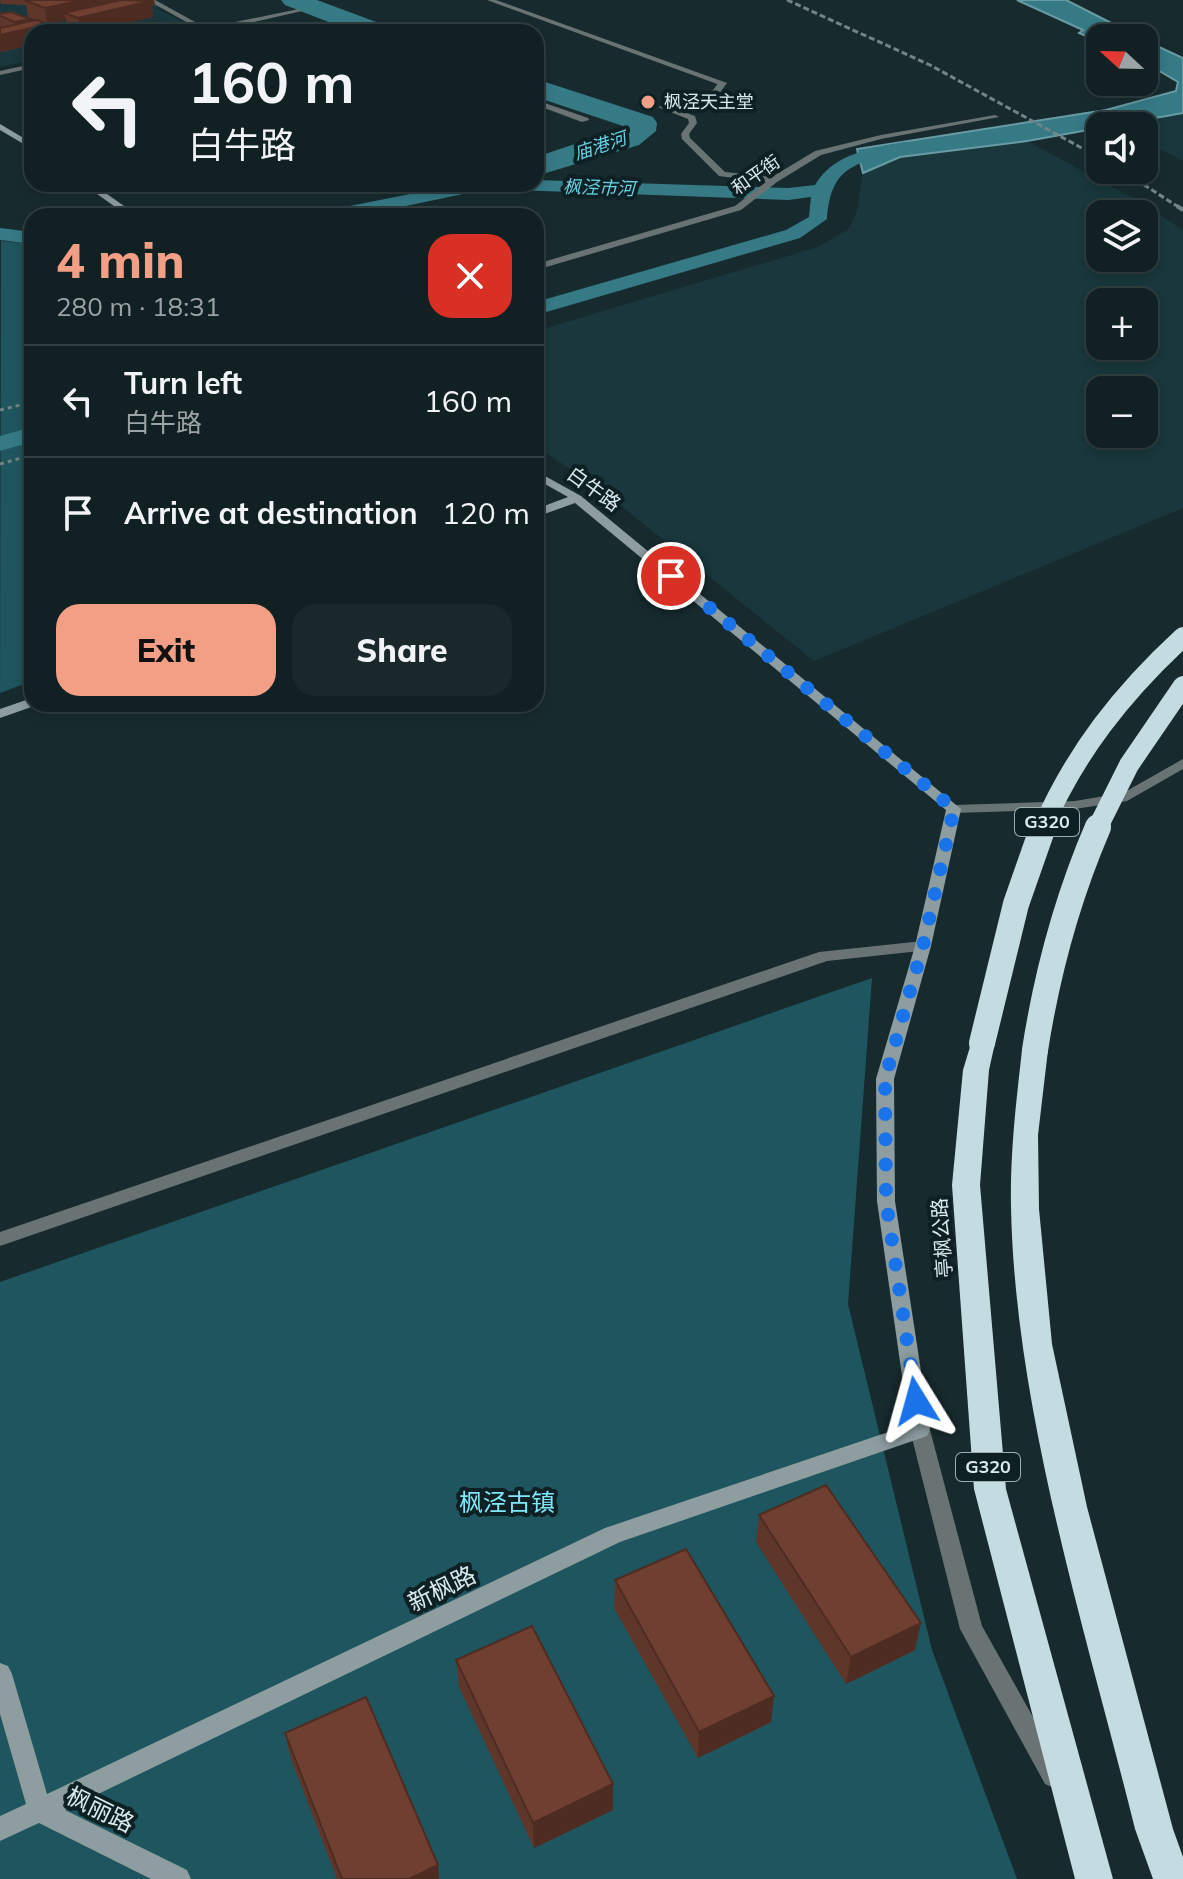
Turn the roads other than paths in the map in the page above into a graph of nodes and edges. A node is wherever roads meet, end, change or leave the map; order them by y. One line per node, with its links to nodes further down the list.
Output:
1 (150, 0): 4 (street)
2 (490, 0): 13 (street)
3 (299, 11): 5 (street)
4 (191, 24)
5 (237, 24)
6 (24, 68): 7 (street)
7 (0, 73)
8 (544, 105): 10 (street)
9 (995, 117): 13 (street, 和平街)
10 (585, 120)
11 (0, 126): 12 (street)
12 (24, 142)
13 (770, 183): 16 (street, 和平街)
14 (99, 192): 15 (street)
15 (122, 208)
16 (544, 265)
17 (544, 479): 18 (street, 白牛路)
18 (577, 498): 19 (street); 25 (street, 白牛路)
19 (544, 510)
20 (1183, 637): 31 (highway, 亭枫公路 / G320, bridge)
21 (1183, 686): 35 (highway, G320, bridge)
22 (24, 705): 23 (street)
23 (0, 714)
24 (1183, 763): 25 (street)
25 (954, 809): 26 (street)
26 (923, 946): 27 (street); 28 (street)
27 (0, 1239)
28 (920, 1430): 30 (street, 新枫路); 31 (street)
29 (0, 1674): 30 (street, 枫丽路)
30 (40, 1811): 32 (street, 新枫路); 33 (street, 枫丽路)
31 (1078, 1818): 34 (highway, 亭枫公路 / G320)
32 (0, 1829)
33 (178, 1879)
34 (1094, 1879)
35 (1172, 1879)

